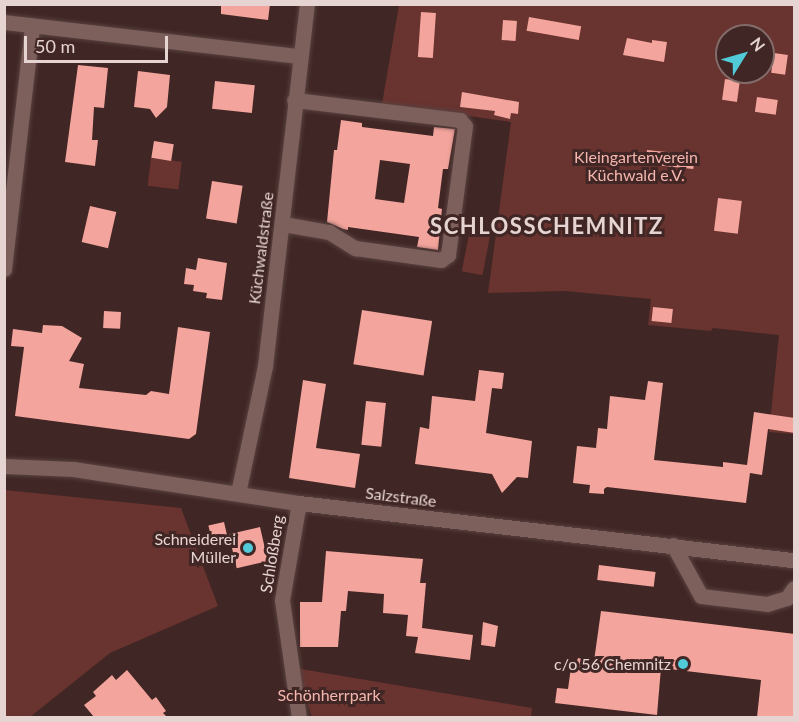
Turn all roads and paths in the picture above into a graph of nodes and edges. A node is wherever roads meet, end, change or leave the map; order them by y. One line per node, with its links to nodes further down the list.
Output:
1 (307, 4): 4 (street, Küchwaldstraße)
2 (4, 22): 3 (street)
3 (32, 26): 4 (street); 7 (street)
4 (300, 52): 5 (street, Küchwaldstraße)
5 (294, 100): 6 (street, Küchwaldstraße); 6 (street)
6 (283, 224): 9 (street, Küchwaldstraße)
7 (4, 269)
8 (4, 466): 9 (street, Salzstraße)
9 (238, 493): 10 (street, Salzstraße)
10 (299, 503): 11 (street, Salzstraße); 14 (street, Schloßberg)
11 (673, 545): 12 (street, Salzstraße); 13 (street)
12 (795, 560)
13 (795, 588)
14 (299, 717)

